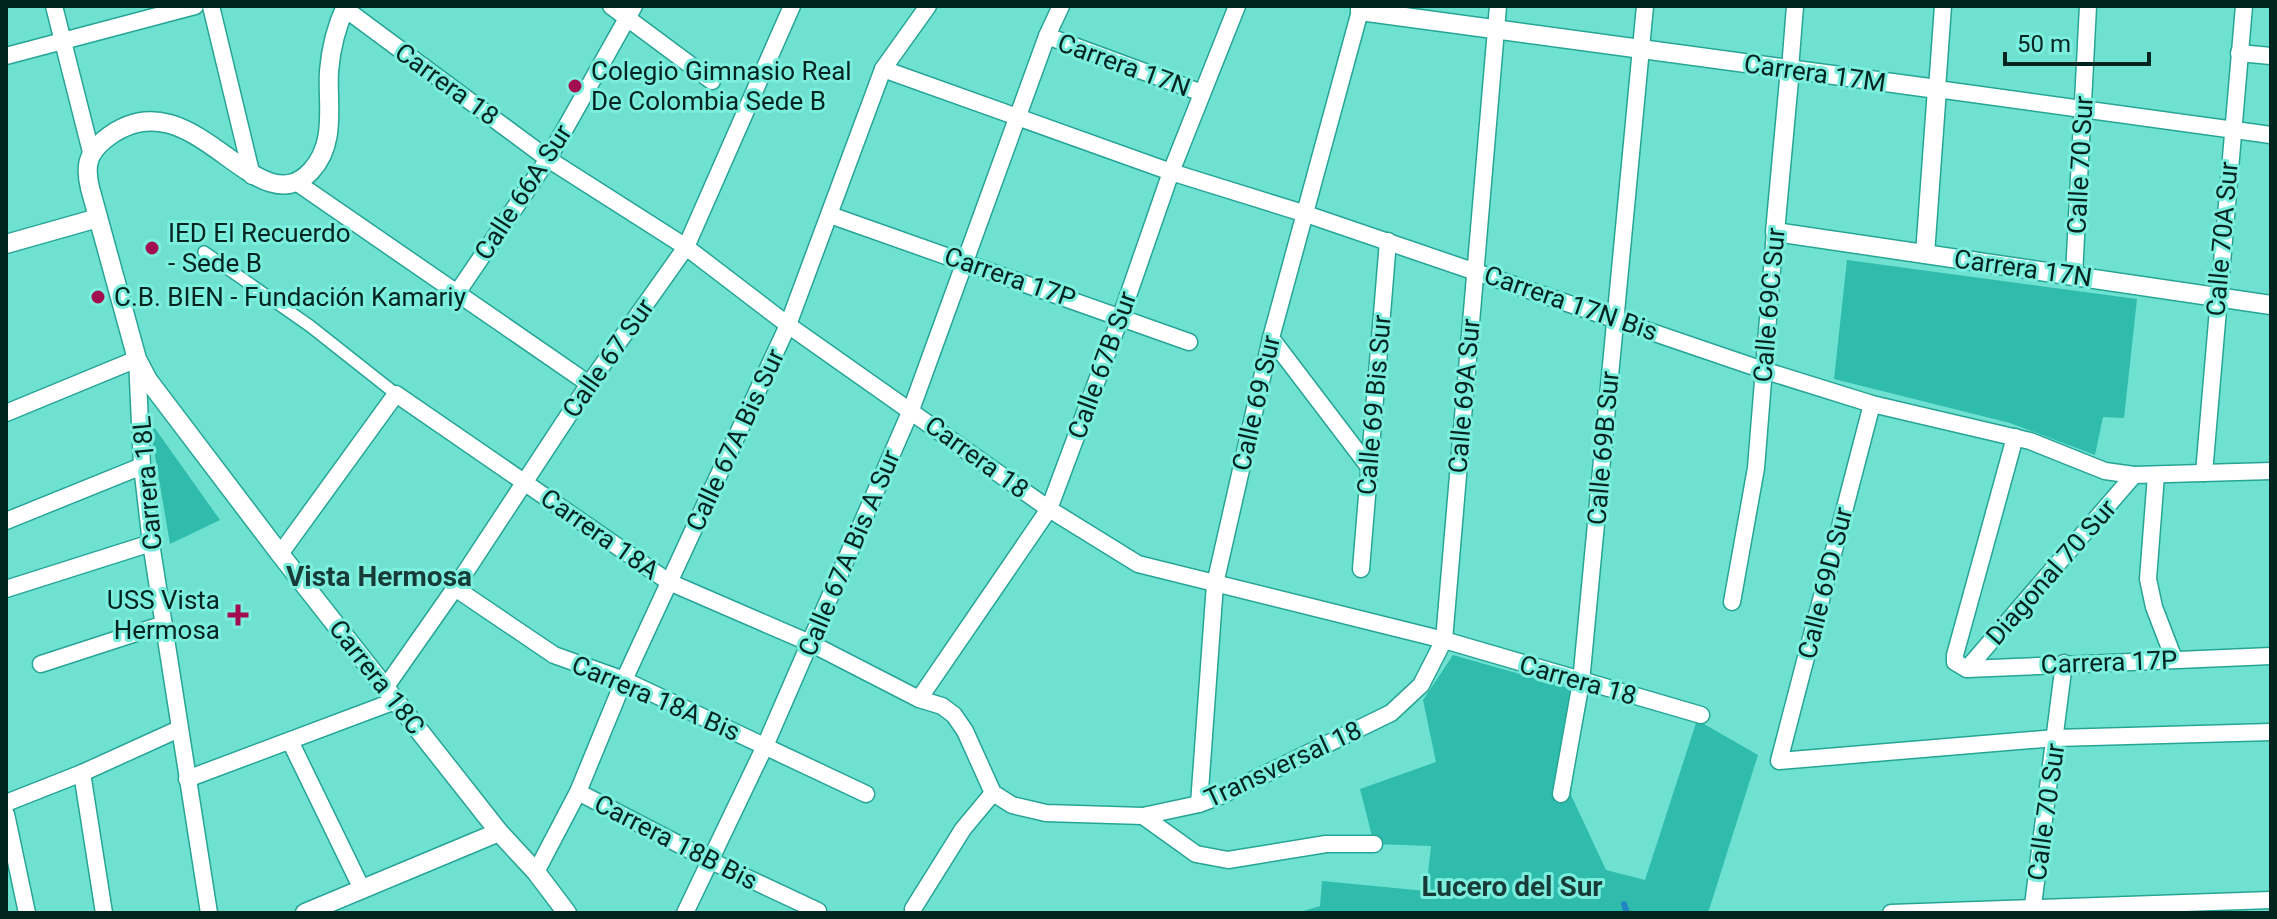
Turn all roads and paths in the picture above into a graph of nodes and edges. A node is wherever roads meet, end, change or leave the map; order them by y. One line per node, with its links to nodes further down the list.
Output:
1 (54, 6): 20 (street)
2 (195, 6): 20 (street)
3 (211, 6): 37 (street)
4 (611, 6): 17 (street)
5 (792, 6): 45 (street, Calle 67 Sur)
6 (928, 6): 25 (street, Calle 67A Bis Sur)
7 (1061, 6): 19 (street, Calle 67A Bis A Sur)
8 (1237, 6): 29 (street, Calle 67B Sur)
9 (1498, 6): 18 (street, Calle 69A Sur)
10 (1645, 6): 21 (street, Calle 69B Sur)
11 (1795, 6): 26 (street, Calle 69C Sur)
12 (1943, 6): 28 (street)
13 (2088, 6): 30 (street, Calle 70 Sur)
14 (2244, 6): 22 (street, Calle 70A Sur)
15 (345, 7): 35 (street, Carrera 18); 38 (street)
16 (1360, 8): 18 (street, Carrera 17M); 39 (street, Calle 69 Sur)
17 (631, 12): 27 (street); 35 (street, Calle 66A Sur)
18 (1496, 29): 21 (street, Carrera 17M); 49 (street, Calle 69A Sur)
19 (1047, 36): 29 (street, Carrera 17N); 31 (street, Calle 67A Bis A Sur)
20 (63, 42): 23 (street); 34 (street)
21 (1641, 49): 26 (street, Carrera 17M); 55 (street, Calle 69B Sur)
22 (2239, 53): 24 (street); 32 (street, Calle 70A Sur)
23 (6, 56)
24 (2271, 56)
25 (883, 69): 31 (street, Carrera 17N Bis); 40 (street, Calle 67A Bis Sur)
26 (1790, 69): 28 (street, Carrera 17M); 42 (street, Calle 69C Sur)
27 (712, 81)
28 (1937, 89): 30 (street, Carrera 17M); 47 (street)
29 (1202, 93): 36 (street, Calle 67B Sur)
30 (2083, 109): 32 (street, Carrera 17M); 50 (street, Calle 70 Sur)
31 (1018, 116): 36 (street, Carrera 17N Bis); 48 (street, Calle 67A Bis A Sur)
32 (2231, 130): 33 (street, Carrera 17M); 52 (street, Calle 70A Sur)
33 (2271, 135)
34 (91, 152): 37 (street); 41 (street, Carrera 18L)
35 (548, 159): 45 (street, Carrera 18); 51 (street, Calle 66A Sur)
36 (1171, 172): 39 (street, Carrera 17N Bis); 54 (street, Calle 67B Sur)
37 (252, 176): 38 (street)
38 (296, 182): 51 (street)
39 (1306, 214): 43 (street, Carrera 17N Bis); 57 (street, Calle 69 Sur)
40 (830, 215): 48 (street, Carrera 17P); 56 (street, Calle 67A Bis Sur)
41 (98, 218): 44 (street); 59 (street, Carrera 18L)
42 (1775, 232): 47 (street, Carrera 17N); 60 (street, Calle 69C Sur)
43 (1388, 241): 49 (street, Carrera 17N Bis); 68 (street, Calle 69 Bis Sur)
44 (6, 244)
45 (686, 247): 56 (street, Carrera 18); 61 (street, Calle 67 Sur)
46 (204, 252): 62 (street, Carrera 18A)
47 (1925, 254): 50 (street, Carrera 17N)
48 (965, 261): 54 (street, Carrera 17P); 64 (street, Calle 67A Bis A Sur)
49 (1475, 270): 55 (street, Carrera 17N Bis); 85 (street, Calle 69A Sur)
50 (2074, 275): 52 (street, Carrera 17N)
51 (457, 293): 61 (street)
52 (2217, 298): 53 (street, Carrera 17N); 70 (street, Calle 70A Sur)
53 (2271, 305)
54 (1121, 316): 58 (street, Carrera 17P); 74 (street, Calle 67B Sur)
55 (1616, 319): 60 (street, Carrera 17N Bis); 93 (street, Calle 69B Sur)
56 (788, 325): 64 (street, Carrera 18); 79 (street, Calle 67A Bis Sur)
57 (1271, 338): 68 (street); 80 (street, Calle 69 Sur)
58 (1189, 342)
59 (137, 359): 65 (street); 67 (street, Carrera 18L); 77 (street, Carrera 18C)
60 (1763, 370): 63 (street, Carrera 17N Bis); 83 (street, Calle 69C Sur)
61 (589, 384): 73 (street, Calle 67 Sur)
62 (396, 394): 73 (street, Carrera 18A); 77 (street)
63 (1872, 404): 66 (street, Carrera 17N Bis); 100 (street, Calle 69D Sur)
64 (911, 410): 74 (street, Carrera 18); 86 (street, Calle 67A Bis A Sur)
65 (6, 413)
66 (2015, 437): 71 (street, Carrera 17N Bis); 91 (street)
67 (142, 466): 75 (street); 76 (street, Carrera 18L)
68 (1369, 467): 78 (street, Calle 69 Bis Sur)
69 (2271, 471): 70 (street, Carrera 17N Bis)
70 (2204, 473): 72 (street, Carrera 17N Bis)
71 (2134, 475): 72 (street, Carrera 17N Bis); 91 (street, Diagonal 70 Sur)
72 (2156, 475): 88 (street)
73 (525, 481): 79 (street, Carrera 18A); 81 (street, Calle 67 Sur)
74 (1049, 509): 80 (street, Carrera 18); 96 (street, Calle 67B Sur)
75 (6, 521)
76 (151, 543): 82 (street); 84 (street, Carrera 18L)
77 (280, 554): 95 (street, Carrera 18C)
78 (1361, 569)
79 (669, 582): 86 (street, Carrera 18A); 92 (street, Calle 67A Bis Sur)
80 (1215, 584): 85 (street, Carrera 18); 110 (street, Calle 69 Sur)
81 (455, 588): 92 (street, Carrera 18A Bis); 95 (street, Calle 67 Sur)
82 (6, 589)
83 (1732, 602)
84 (164, 624): 90 (street); 98 (street, Carrera 18L)
85 (1444, 640): 93 (street, Carrera 18); 94 (street, Calle 69A Sur)
86 (810, 643): 96 (street, Carrera 18A); 102 (street, Calle 67A Bis A Sur)
87 (2271, 656): 88 (street, Carrera 17P)
88 (2174, 659): 89 (street, Carrera 17P)
89 (2064, 663): 91 (street, Carrera 17P); 100 (street, Calle 70 Sur)
90 (41, 664)
91 (1967, 669)
92 (624, 680): 102 (street, Carrera 18A Bis); 105 (street, Calle 67A Bis Sur)
93 (1581, 682): 97 (street, Carrera 18); 108 (street, Calle 69B Sur)
94 (1421, 685): 110 (street, Transversal 18)
95 (390, 694): 101 (street); 113 (street, Carrera 18C)
96 (919, 699): 106 (street, Carrera 18A)
97 (1701, 715)
98 (179, 729): 103 (street); 104 (street, Carrera 18L)
99 (2271, 732): 100 (street)
100 (2056, 738): 121 (street, Calle 70 Sur)
101 (290, 741): 104 (street); 117 (street)
102 (765, 746): 107 (street, Carrera 18A Bis); 115 (street, Calle 67A Bis A Sur)
103 (82, 773): 109 (street); 124 (street)
104 (187, 779): 125 (street, Carrera 18L)
105 (578, 792): 115 (street, Carrera 18B Bis); 116 (street, Calle 67A Bis Sur)
106 (993, 793): 112 (street, Transversal 18); 120 (street)
107 (866, 794)
108 (1561, 794)
109 (6, 803)
110 (1199, 804): 112 (street, Transversal 18)
111 (6, 814): 123 (street)
112 (1143, 816): 114 (street)
113 (499, 832): 116 (street, Carrera 18C); 117 (street)
114 (1374, 844)
115 (711, 861): 122 (street, Carrera 18B Bis); 128 (street, Calle 67A Bis A Sur)
116 (536, 872): 127 (street, Carrera 18C)
117 (362, 889): 119 (street)
118 (2271, 900): 121 (street)
119 (337, 907): 126 (street)
120 (913, 909)
121 (2032, 910): 129 (street)
122 (818, 911)
123 (27, 913)
124 (104, 913)
125 (209, 913)
126 (305, 913)
127 (567, 913)
128 (685, 913)
129 (1891, 913)

